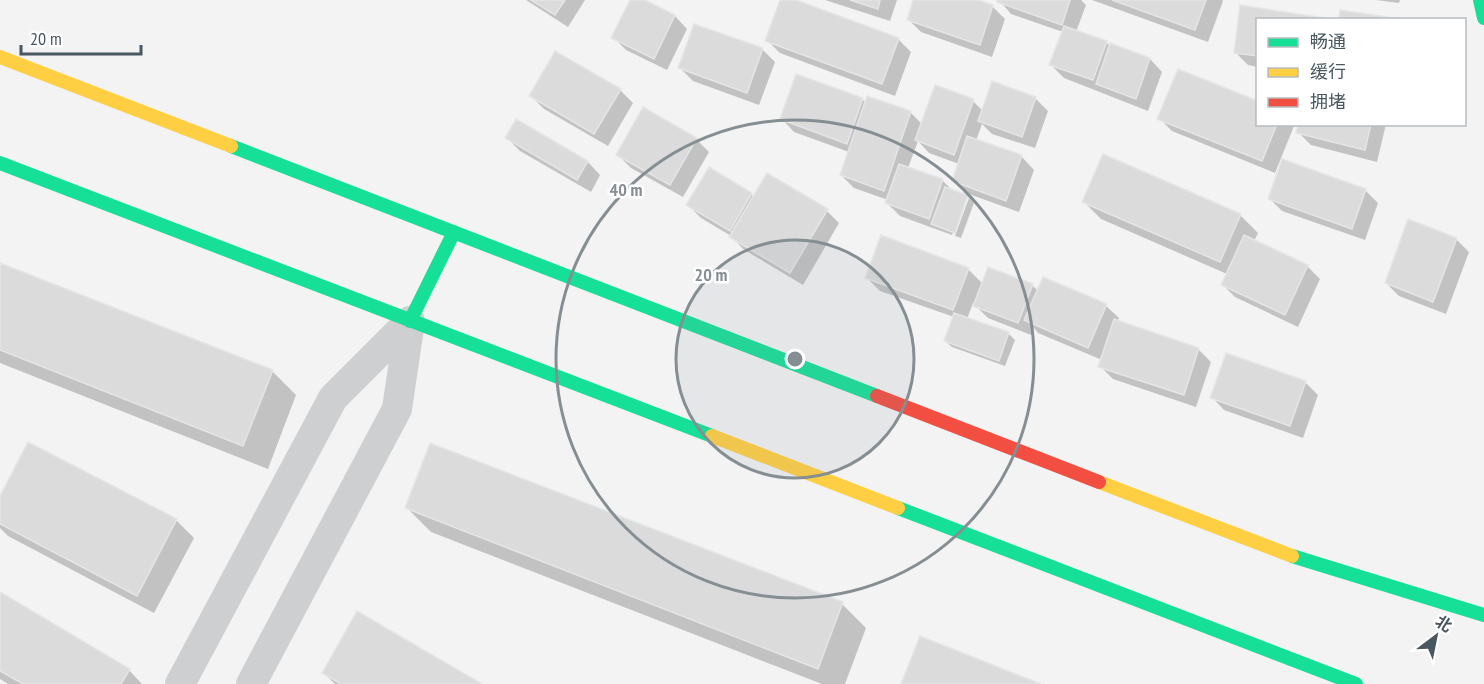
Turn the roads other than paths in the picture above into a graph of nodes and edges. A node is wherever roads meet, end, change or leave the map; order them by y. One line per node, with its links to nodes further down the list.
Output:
1 (1480, 0): 2 (main road)
2 (1484, 18)
3 (0, 57): 5 (main road)
4 (0, 163): 6 (main road)
5 (454, 232): 6 (main road); 7 (main road)
6 (410, 321): 8 (street); 9 (street); 10 (main road)
7 (1484, 615)
8 (180, 684)
9 (251, 684)
10 (1356, 684)

